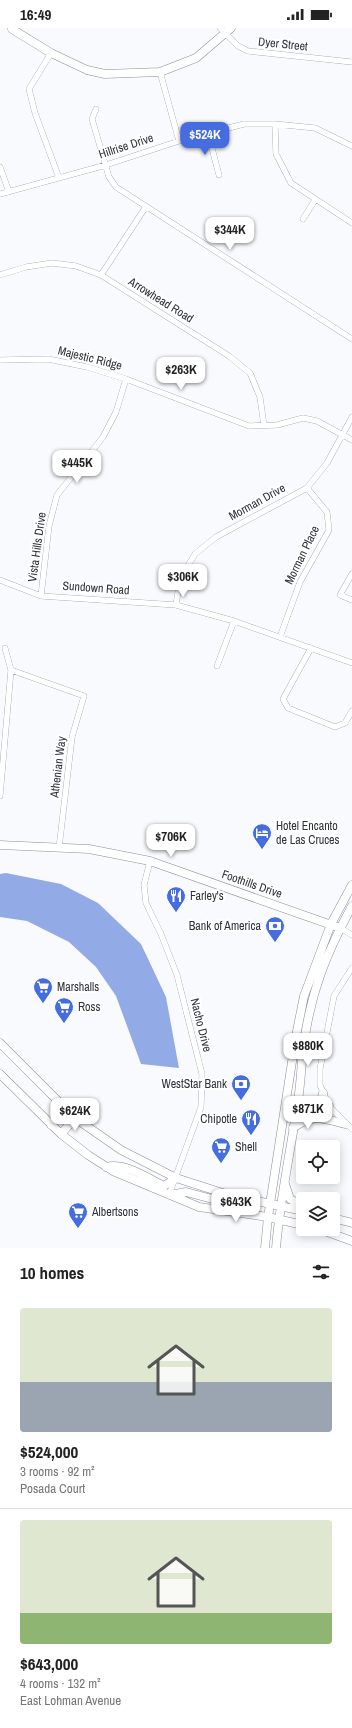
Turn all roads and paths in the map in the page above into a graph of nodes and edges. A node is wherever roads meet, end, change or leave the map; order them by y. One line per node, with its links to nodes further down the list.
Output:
1 (12, 29): 3 (main road)
2 (225, 30): 4 (street, Dyer Street); 5 (main road)
3 (51, 53): 5 (main road); 14 (street)
4 (352, 62)
5 (160, 72): 9 (street)
6 (96, 109): 11 (street)
7 (275, 124): 8 (street, Hillrise Drive); 10 (street, Hillrise Drive); 17 (street)
8 (208, 133): 9 (street, Hillrise Drive); 13 (street)
9 (179, 141): 11 (street, Hillrise Drive)
10 (352, 146)
11 (106, 165): 14 (street, Hillrise Drive); 18 (street)
12 (0, 167): 15 (street)
13 (219, 175)
14 (59, 178): 15 (street, Hillrise Drive)
15 (9, 192): 16 (street, Hillrise Drive)
16 (0, 194)
17 (315, 200): 19 (street); 20 (street)
18 (146, 208): 22 (street); 23 (street)
19 (303, 219)
20 (352, 223)
21 (0, 275): 22 (street, Arrowhead Road)
22 (101, 275): 27 (street, Arrowhead Road)
23 (352, 339)
24 (0, 360): 25 (street, Majestic Ridge)
25 (126, 379): 27 (street, Majestic Ridge); 33 (street, Vista Hills Drive)
26 (352, 417): 28 (street, Morman Drive)
27 (264, 426): 28 (street, Majestic Ridge)
28 (343, 434): 29 (street, Majestic Ridge); 30 (street, Morman Drive)
29 (352, 440)
30 (307, 488): 35 (street, Morman Drive); 37 (street, Morman Place)
31 (352, 574): 34 (street)
32 (0, 580): 33 (street, Sundown Road)
33 (41, 596): 35 (street, Sundown Road)
34 (352, 600)
35 (176, 605): 36 (street, Sundown Road)
36 (234, 620): 37 (street, Sundown Road); 41 (street)
37 (280, 637): 39 (street, Sundown Road)
38 (5, 648): 42 (street)
39 (311, 648): 40 (street, Sundown Road); 43 (street)
40 (352, 663)
41 (217, 666)
42 (11, 670): 44 (street); 46 (street, Athenian Way)
43 (352, 711)
44 (0, 796)
45 (0, 845): 46 (main road, Foothills Drive)
46 (59, 848): 47 (main road, Foothills Drive)
47 (150, 861): 50 (main road, Foothills Drive); 69 (street, Nacho Drive)
48 (352, 885): 50 (main road)
49 (352, 906): 51 (main road)
50 (331, 924): 51 (main road, Foothills Drive); 55 (main road)
51 (340, 928): 52 (street, Foothills Drive); 58 (main road)
52 (352, 935)
53 (352, 968): 57 (street)
54 (2, 1049): 61 (main road)
55 (294, 1050): 58 (main road); 74 (main road)
56 (0, 1074): 64 (main road)
57 (323, 1094): 60 (street); 62 (main road)
58 (298, 1097): 59 (main road)
59 (297, 1107): 62 (main road); 66 (main road)
60 (331, 1108): 62 (main road); 65 (street)
61 (66, 1109): 63 (main road); 64 (main road)
62 (317, 1115): 65 (main road); 66 (main road)
63 (75, 1118): 67 (main road); 69 (main road)
64 (51, 1125): 67 (main road)
65 (349, 1127)
66 (293, 1128): 70 (main road)
67 (61, 1134): 68 (main road)
68 (106, 1167): 69 (main road); 71 (main road)
69 (176, 1178): 71 (street, Nacho Drive); 72 (main road)
70 (284, 1182): 73 (main road); 75 (main road)
71 (169, 1195): 72 (main road); 77 (main road)
72 (245, 1198): 74 (main road)
73 (296, 1202)
74 (270, 1204): 75 (main road); 77 (main road)
75 (280, 1206): 76 (main road); 78 (main road)
76 (296, 1209)
77 (268, 1217): 78 (main road); 84 (main road)
78 (278, 1220): 81 (main road); 85 (main road)
79 (340, 1220): 80 (main road)
80 (352, 1223)
81 (296, 1224)
82 (338, 1236): 83 (main road)
83 (352, 1241)
84 (265, 1248)
85 (276, 1248)

